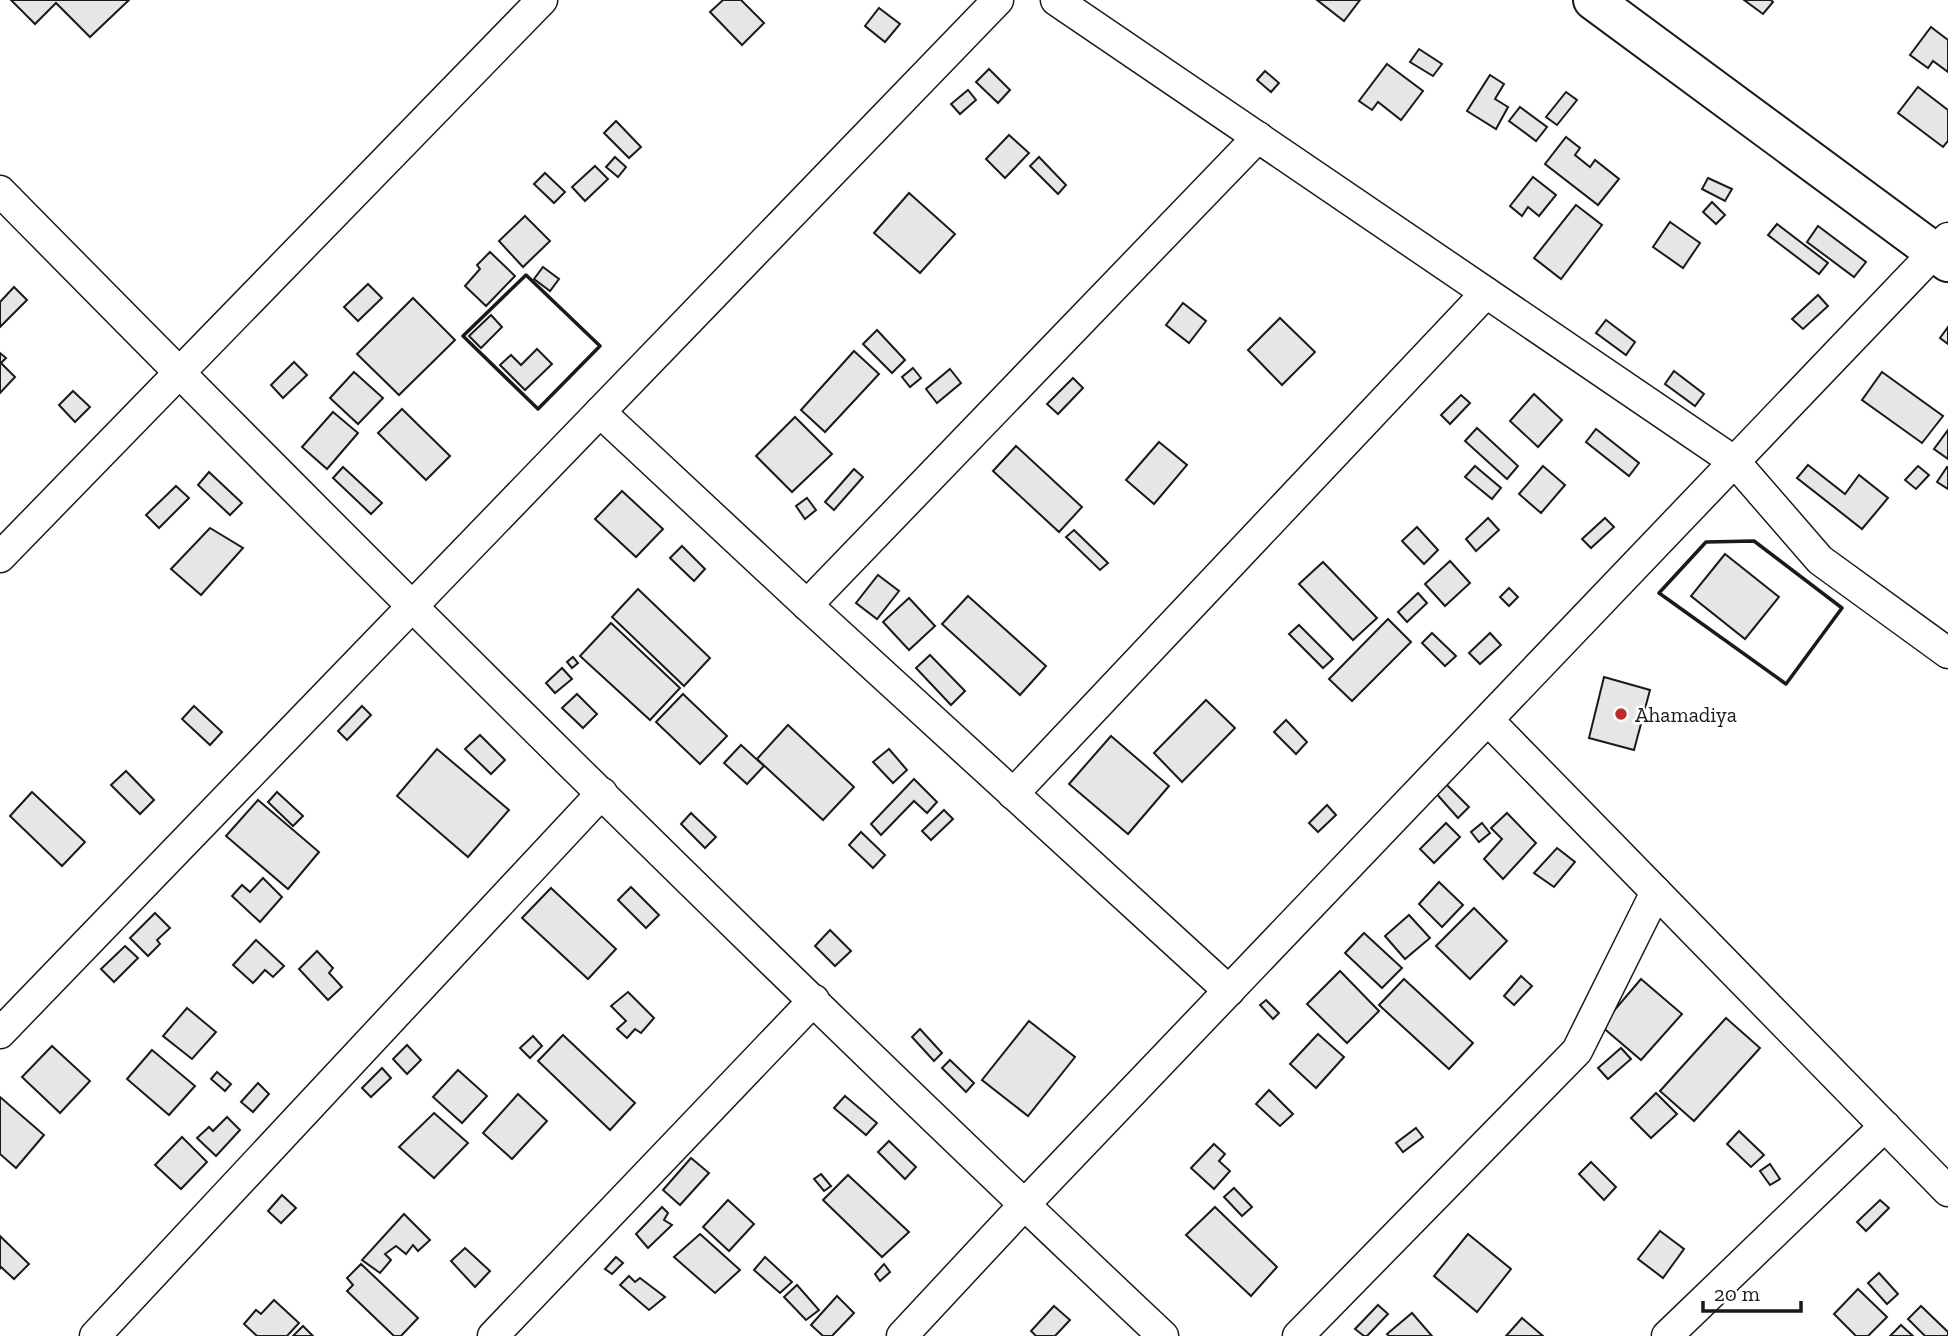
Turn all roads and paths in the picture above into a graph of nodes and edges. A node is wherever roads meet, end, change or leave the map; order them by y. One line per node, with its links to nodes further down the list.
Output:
1 (542, 0): 9 (street)
2 (998, 0): 10 (street)
3 (1056, 0): 5 (street)
4 (1593, 0): 7 (main road)
5 (1258, 137): 8 (street); 13 (street)
6 (0, 191): 9 (street)
7 (1943, 251): 11 (street)
8 (1486, 293): 11 (street); 18 (street)
9 (179, 373): 12 (street); 14 (street)
10 (600, 412): 13 (street); 14 (street)
11 (1734, 462): 15 (street); 16 (street)
12 (0, 557)
13 (807, 605): 18 (street)
14 (411, 607): 17 (street); 22 (street)
15 (1948, 653)
16 (1488, 720): 19 (street); 20 (street)
17 (602, 793): 21 (street); 26 (street)
18 (1013, 794): 20 (street)
19 (1656, 892): 23 (street); 30 (street)
20 (1229, 991): 25 (street)
21 (814, 1000): 25 (street); 27 (street)
22 (0, 1033)
23 (1885, 1126): 24 (street); 31 (street)
24 (1948, 1191)
25 (1024, 1205): 28 (street); 29 (street)
26 (95, 1336)
27 (493, 1336)
28 (902, 1336)
29 (1163, 1336)
30 (1298, 1336)
31 (1667, 1336)

